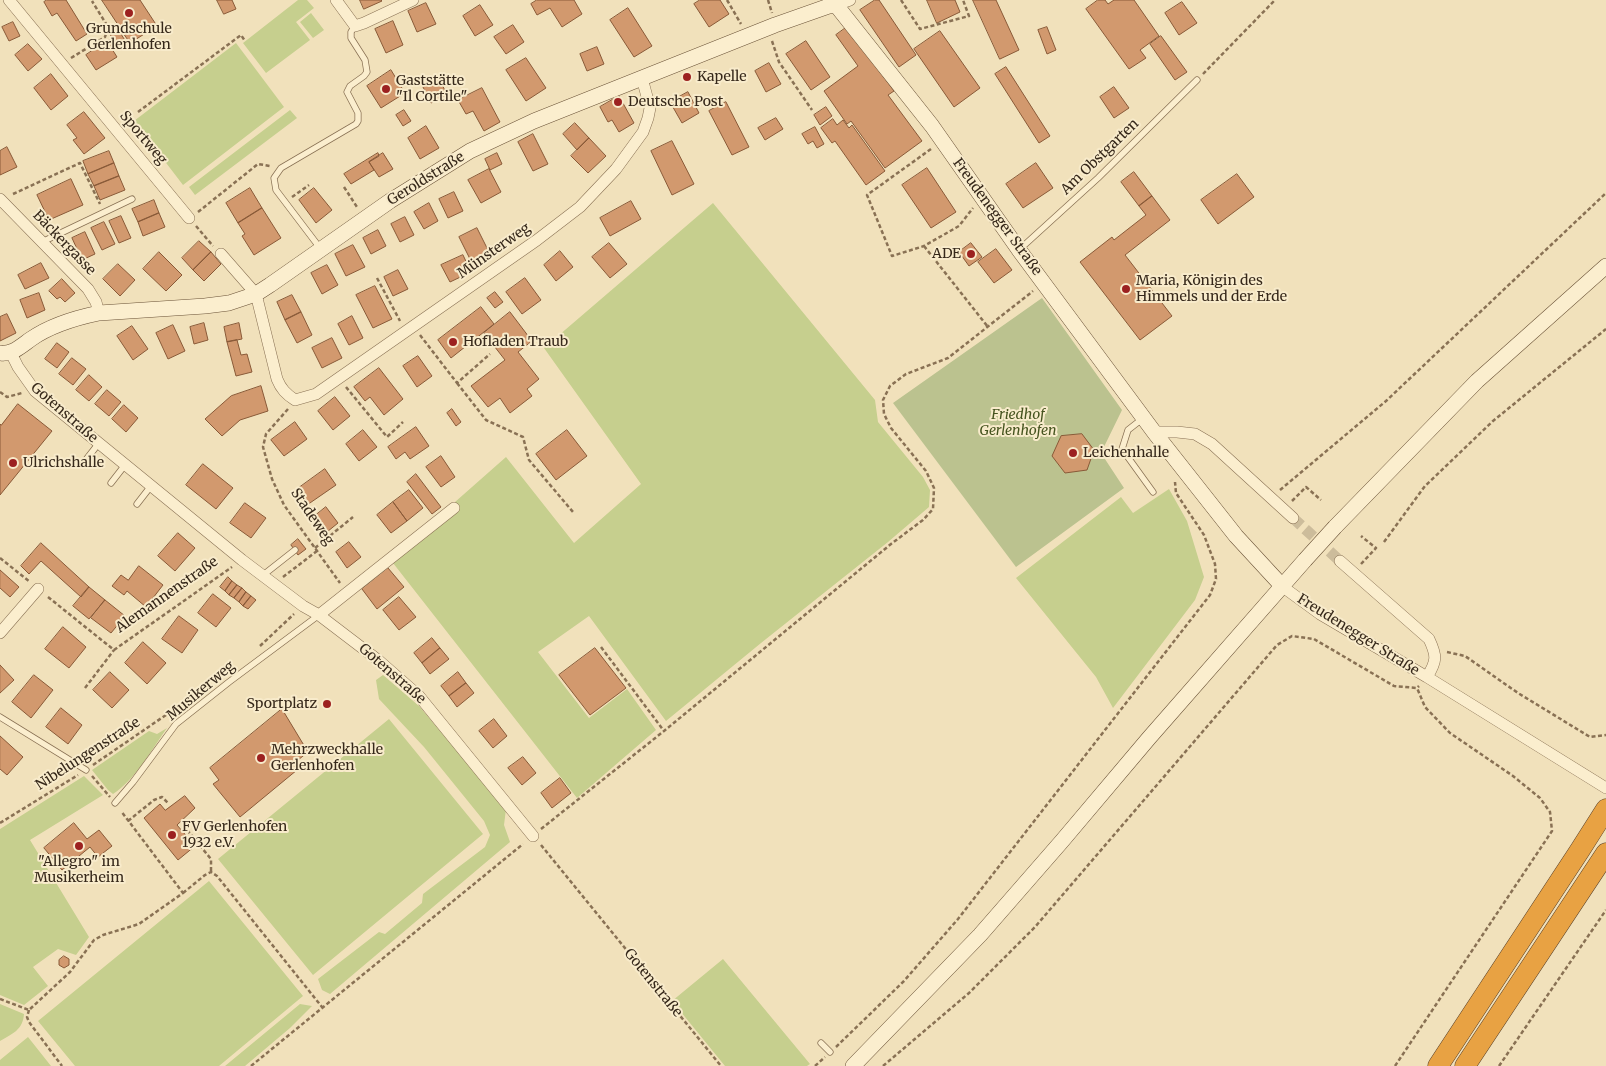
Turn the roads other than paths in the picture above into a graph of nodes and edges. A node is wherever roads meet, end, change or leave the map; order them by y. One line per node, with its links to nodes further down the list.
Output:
1 (9, 0): 10 (street, Sportweg)
2 (336, 0): 5 (street)
3 (413, 0): 5 (street)
4 (840, 2): 6 (street, Geroldstraße); 13 (street, Freudenegger Straße)
5 (354, 26): 12 (lane)
6 (642, 78): 12 (street, Geroldstraße); 16 (street, Münsterweg)
7 (1197, 80): 13 (lane, Am Obstgarten)
8 (132, 199): 11 (lane)
9 (0, 200): 11 (street, Bäckergasse)
10 (189, 218)
11 (42, 242): 17 (street, Bäckergasse)
12 (321, 250): 16 (street, Geroldstraße)
13 (1019, 250): 19 (street, Freudenegger Straße)
14 (221, 254): 16 (street)
15 (1606, 266): 33 (street, bridge)
16 (256, 294): 17 (street, Geroldstraße)
17 (99, 313): 18 (street, Geroldstraße)
18 (6, 353): 21 (street, Gotenstraße)
19 (1143, 417): 20 (street, Freudenegger Straße); 26 (lane)
20 (1154, 432): 29 (street); 33 (street, Freudenegger Straße)
21 (99, 443): 22 (lane); 23 (street, Gotenstraße)
22 (85, 461)
23 (125, 465): 24 (lane); 25 (street, Gotenstraße)
24 (111, 482)
25 (152, 486): 27 (lane); 32 (street, Gotenstraße)
26 (1153, 492)
27 (137, 504)
28 (454, 508): 35 (street)
29 (1289, 514)
30 (295, 550): 32 (lane)
31 (1340, 561): 37 (street, Freudenegger Straße)
32 (262, 576): 35 (street, Gotenstraße)
33 (1283, 587): 37 (street, Freudenegger Straße); 47 (street)
34 (38, 589): 36 (street)
35 (319, 615): 41 (lane, Musikerweg); 43 (street, Gotenstraße)
36 (0, 633)
37 (1427, 678): 40 (street, Freudenegger Straße)
38 (0, 717): 39 (lane)
39 (86, 770)
40 (1606, 788)
41 (115, 803)
42 (1606, 809): 48 (highway)
43 (533, 836)
44 (1606, 853): 49 (highway)
45 (821, 1043): 46 (lane)
46 (830, 1052)
47 (853, 1066)
48 (1438, 1066)
49 (1465, 1066)

